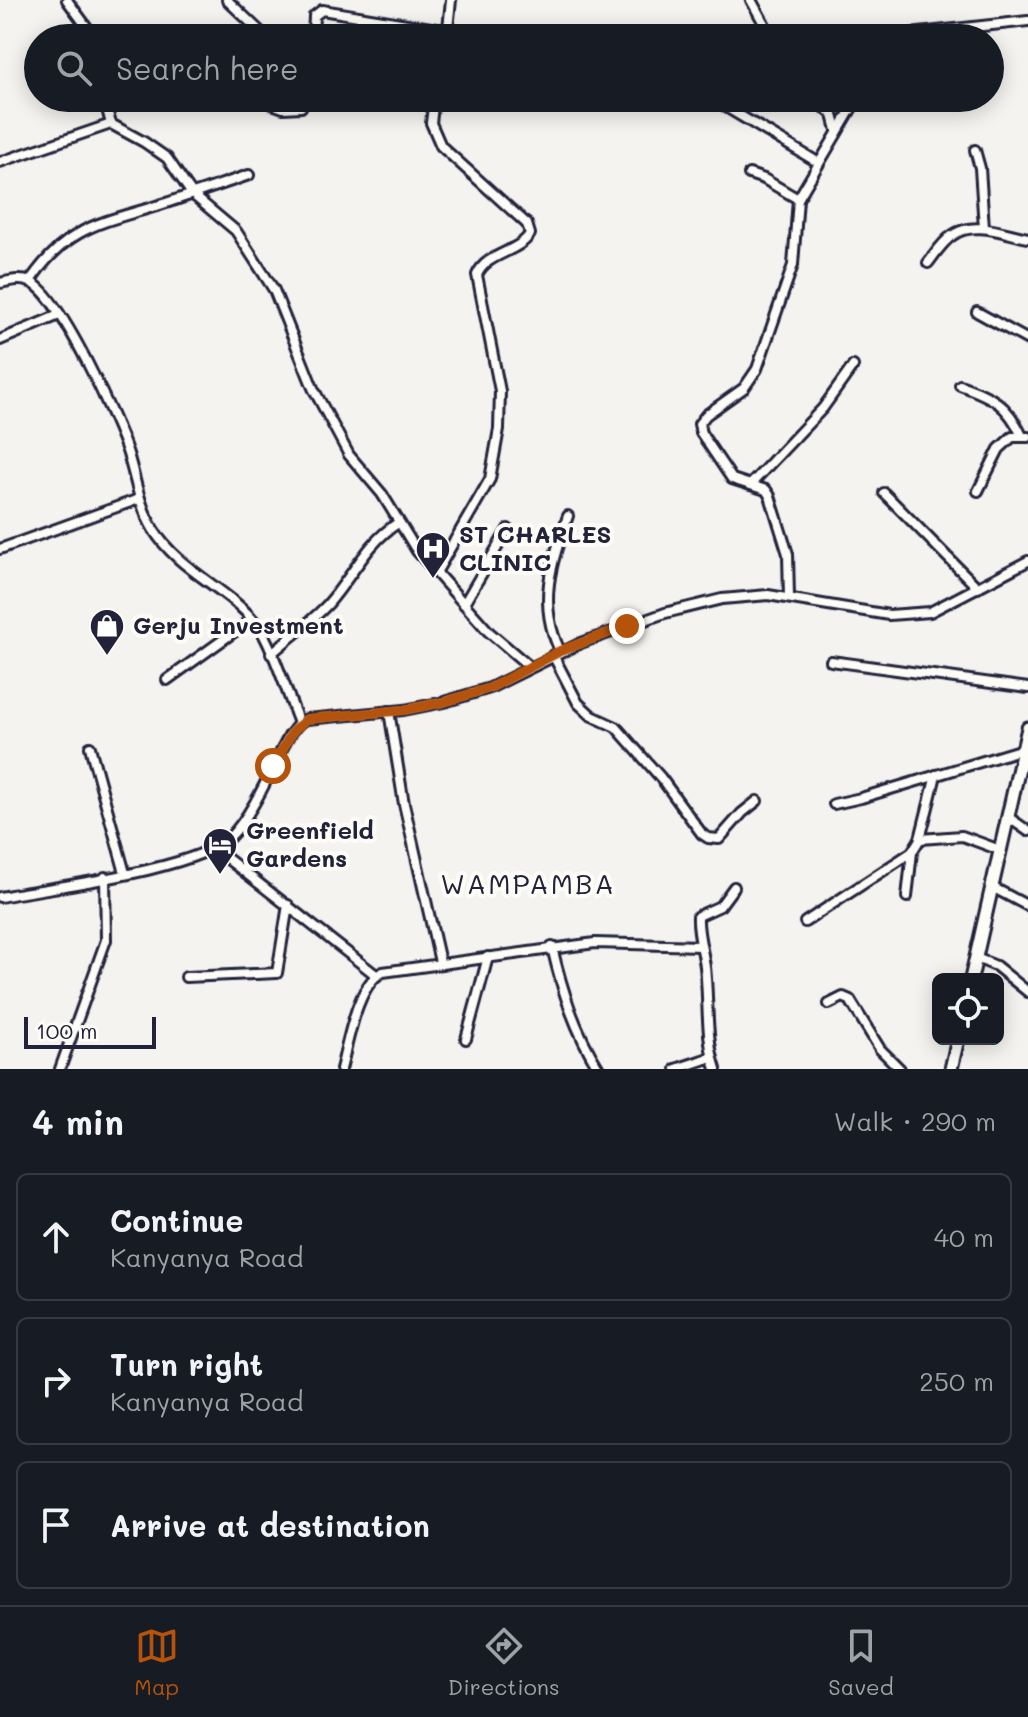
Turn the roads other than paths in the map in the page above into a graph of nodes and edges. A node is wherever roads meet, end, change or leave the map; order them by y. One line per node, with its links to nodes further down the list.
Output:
1 (67, 0): 6 (street)
2 (227, 0): 7 (street)
3 (451, 0): 10 (street)
4 (751, 0): 11 (street)
5 (1028, 21): 12 (street)
6 (85, 24)
7 (252, 24)
8 (314, 24): 9 (street)
9 (396, 24)
10 (449, 24)
11 (764, 24)
12 (1001, 24)
13 (108, 112): 18 (street)
14 (432, 112): 48 (street)
15 (734, 112): 22 (street)
16 (830, 112): 19 (street)
17 (849, 112): 19 (street)
18 (111, 124): 21 (street); 25 (street)
19 (837, 130): 22 (street)
20 (975, 150): 27 (street)
21 (0, 162)
22 (819, 163): 26 (street)
23 (749, 174): 26 (street)
24 (249, 175): 25 (street)
25 (192, 194): 30 (street); 44 (street)
26 (798, 199): 39 (street)
27 (984, 228): 28 (street); 29 (street)
28 (1028, 238)
29 (928, 263)
30 (30, 281): 31 (street); 33 (street)
31 (0, 283)
32 (977, 312): 35 (street)
33 (59, 315): 34 (street); 42 (street)
34 (0, 340)
35 (1028, 340)
36 (853, 366): 39 (street)
37 (960, 385): 38 (street)
38 (1025, 436): 40 (street)
39 (751, 484): 50 (street)
40 (978, 491)
41 (884, 493): 49 (street)
42 (139, 499): 46 (street); 52 (street)
43 (568, 516): 53 (street)
44 (398, 523): 48 (street); 54 (street)
45 (508, 529): 51 (street)
46 (0, 549)
47 (1028, 561): 49 (street)
48 (437, 571): 51 (street)
49 (978, 588): 50 (street)
50 (789, 597): 53 (street)
51 (464, 604): 56 (street)
52 (252, 619): 54 (street); 57 (street)
53 (557, 653): 56 (street); 65 (street)
54 (271, 654): 60 (street)
55 (831, 661): 58 (street)
56 (530, 667): 59 (street)
57 (167, 680)
58 (1028, 688)
59 (389, 711): 60 (street); 86 (street)
60 (299, 723): 70 (street)
61 (1028, 728): 63 (street)
62 (90, 747): 73 (street)
63 (1023, 749): 64 (street); 67 (street)
64 (936, 775): 66 (street); 69 (street)
65 (757, 801)
66 (834, 804)
67 (1008, 817): 68 (street); 71 (street)
68 (1028, 831)
69 (920, 839): 71 (street); 72 (street)
70 (215, 849): 73 (street); 79 (street)
71 (1000, 850): 76 (street)
72 (912, 852): 78 (street); 81 (street)
73 (125, 873): 74 (street)
74 (105, 877): 77 (street); 95 (street)
75 (734, 887): 82 (street)
76 (992, 887): 80 (street); 85 (street)
77 (0, 897)
78 (907, 897)
79 (288, 905): 88 (street); 89 (street)
80 (1028, 906)
81 (805, 922)
82 (701, 946): 83 (street); 94 (street)
83 (552, 947): 84 (street); 97 (street)
84 (488, 957): 86 (street); 92 (street)
85 (976, 958): 87 (street); 90 (street)
86 (440, 962): 88 (street)
87 (972, 973)
88 (376, 975): 96 (street)
89 (186, 977)
90 (1028, 992)
91 (829, 1004): 100 (street)
92 (466, 1039)
93 (957, 1045): 101 (street)
94 (712, 1057): 98 (street); 99 (street)
95 (60, 1069)
96 (341, 1069)
97 (599, 1069)
98 (676, 1069)
99 (716, 1069)
100 (900, 1069)
101 (951, 1069)

